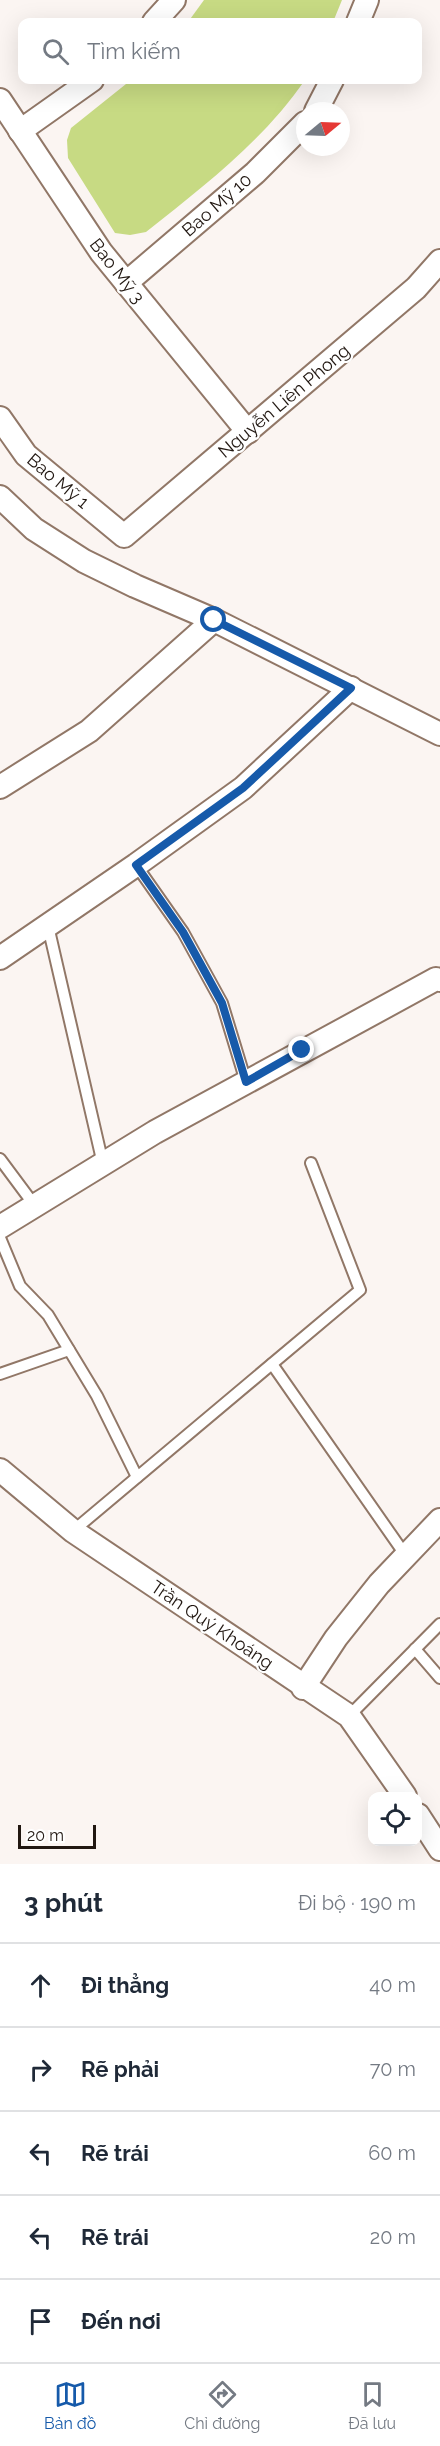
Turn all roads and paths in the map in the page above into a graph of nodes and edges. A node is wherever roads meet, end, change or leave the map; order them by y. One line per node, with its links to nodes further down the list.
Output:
1 (174, 0): 3 (street)
2 (367, 0): 4 (street)
3 (158, 18)
4 (360, 18)
5 (86, 84): 9 (street)
6 (330, 84): 8 (street)
7 (0, 100): 9 (street, Bao Mỹ 3)
8 (321, 102)
9 (20, 131): 12 (street, Bao Mỹ 3)
10 (296, 132): 12 (street, Bao Mỹ 10)
11 (440, 261): 14 (street, Nguyễn Liên Phong)
12 (126, 283): 14 (street, Bao Mỹ 3)
13 (0, 418): 16 (street, Bao Mỹ 1)
14 (248, 432): 16 (street, Nguyễn Liên Phong)
15 (0, 497): 17 (street)
16 (124, 536)
17 (214, 620): 18 (street); 20 (street)
18 (351, 688): 19 (street); 21 (street)
19 (440, 734)
20 (0, 787)
21 (136, 865): 22 (street); 25 (lane)
22 (48, 925): 23 (street); 28 (lane)
23 (0, 958)
24 (440, 980): 25 (street)
25 (246, 1082): 28 (street)
26 (0, 1159): 29 (lane)
27 (311, 1163): 33 (lane)
28 (103, 1164): 29 (street)
29 (35, 1206): 30 (street)
30 (0, 1227)
31 (0, 1238): 32 (lane)
32 (69, 1350): 34 (lane); 36 (lane)
33 (272, 1364): 36 (lane); 39 (lane)
34 (0, 1374)
35 (0, 1470): 38 (street, Trần Quý Khoáng)
36 (137, 1477): 38 (lane)
37 (439, 1522): 39 (street)
38 (73, 1531): 43 (street, Trần Quý Khoáng)
39 (406, 1556): 43 (street)
40 (440, 1624): 41 (lane)
41 (415, 1649): 42 (lane); 44 (lane)
42 (440, 1678)
43 (303, 1688): 44 (street, Trần Quý Khoáng)
44 (349, 1716): 45 (street, Trần Quý Khoáng)
45 (402, 1792)
46 (422, 1822): 47 (street)
47 (440, 1849)

